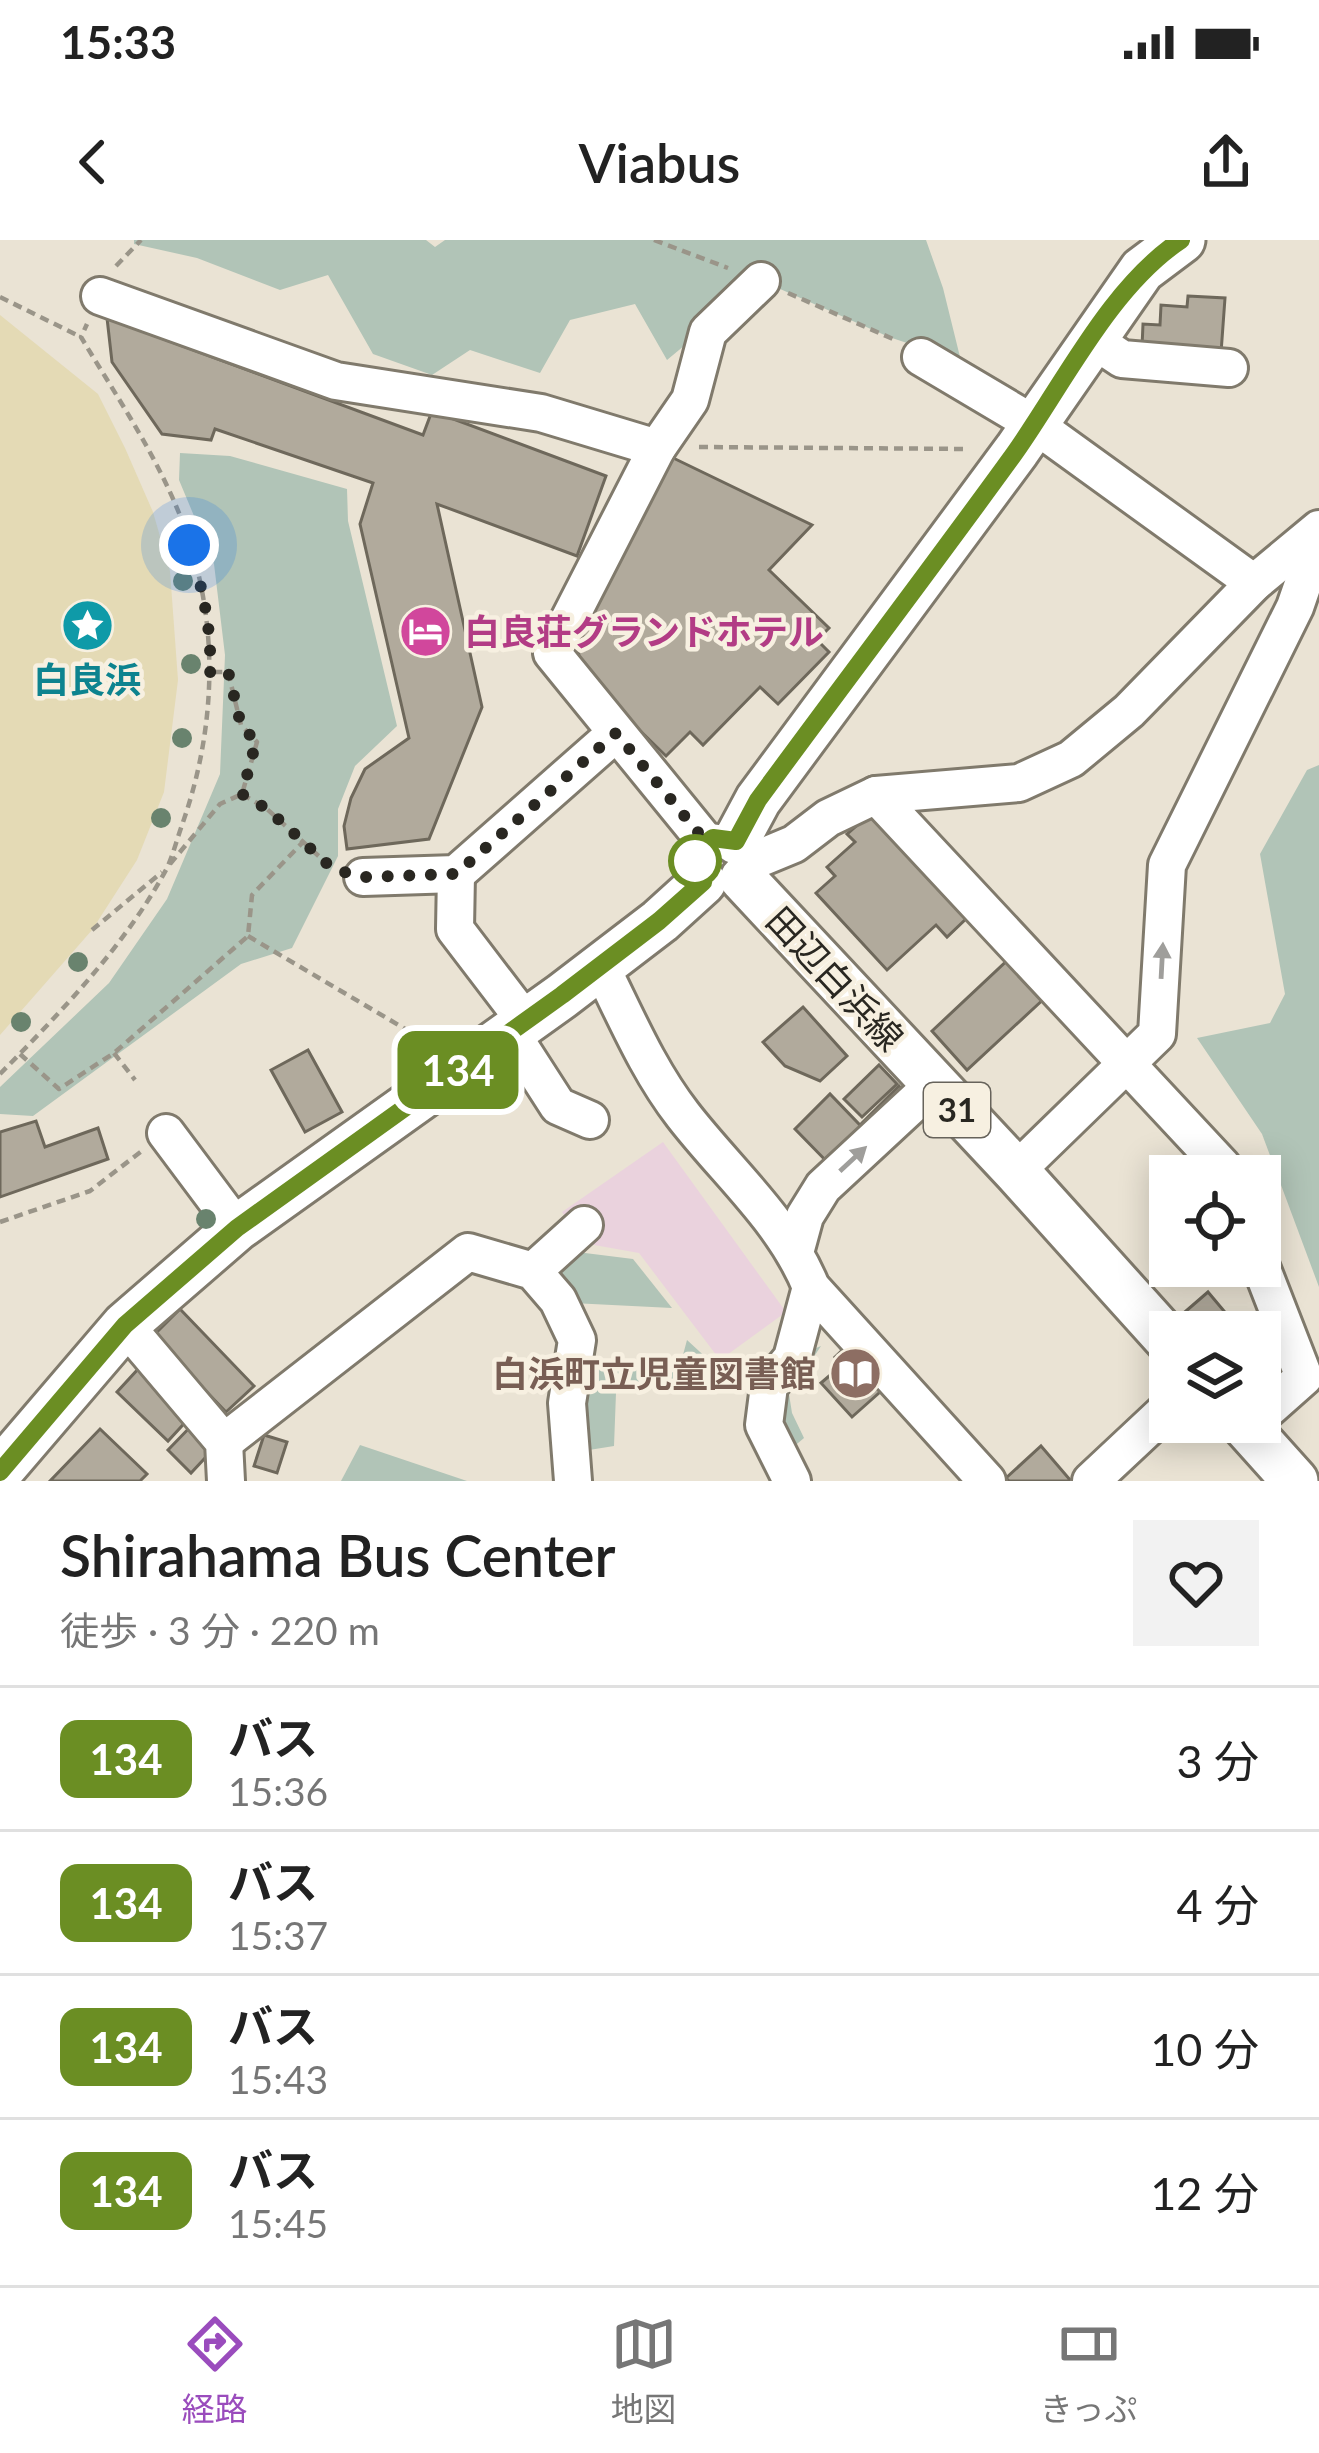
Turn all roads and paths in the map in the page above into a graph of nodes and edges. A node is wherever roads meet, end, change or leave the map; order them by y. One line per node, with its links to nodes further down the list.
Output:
1 (141, 240): 4 (path)
2 (1181, 240): 7 (main road)
3 (761, 281): 11 (street)
4 (100, 296): 6 (path); 11 (street)
5 (0, 297): 6 (path)
6 (81, 337): 15 (path)
7 (1092, 339): 9 (street); 10 (main road)
8 (921, 358): 10 (street)
9 (1229, 368)
10 (1026, 437): 11 (path); 13 (street); 20 (main road)
11 (657, 448): 16 (street)
12 (1319, 534): 13 (street); 14 (street)
13 (1254, 583): 18 (street)
14 (1307, 610): 30 (street, one-way to 14)
15 (210, 672): 17 (path); 21 (path)
16 (616, 733): 20 (street); 22 (street)
17 (242, 794): 19 (path); 21 (path)
18 (876, 796): 20 (street); 30 (street)
19 (303, 842): 23 (path); 25 (path)
20 (727, 861): 26 (main road); 34 (main road, 田辺白浜線 / 31)
21 (167, 867): 24 (path); 29 (path)
22 (456, 874): 23 (street); 27 (street)
23 (363, 877)
24 (92, 930)
25 (248, 936): 28 (path); 31 (path)
26 (601, 967): 27 (main road); 42 (street)
27 (519, 1028): 31 (main road); 35 (street)
28 (114, 1053): 29 (path); 33 (path)
29 (20, 1054): 32 (path)
30 (1126, 1064): 37 (street); 38 (street)
31 (464, 1066): 41 (main road)
32 (0, 1075)
33 (135, 1081)
34 (933, 1085): 38 (main road, 田辺白浜線 / 31); 42 (street, one-way to 34)
35 (590, 1120)
36 (166, 1133): 39 (path); 41 (street)
37 (1212, 1155)
38 (1016, 1171): 46 (main road, 田辺白浜線 / 31)
39 (0, 1222)
40 (584, 1225): 43 (street)
41 (237, 1228): 47 (main road)
42 (796, 1249): 45 (street)
43 (532, 1270): 51 (street); 55 (street)
44 (1270, 1287): 48 (street)
45 (811, 1288): 56 (street); 57 (street)
46 (1149, 1319)
47 (125, 1325): 51 (street); 53 (main road)
48 (1312, 1385): 49 (street)
49 (1281, 1404)
50 (1149, 1426): 58 (street)
51 (224, 1442): 54 (street)
52 (1266, 1443): 59 (main road)
53 (0, 1472)
54 (226, 1481)
55 (573, 1481)
56 (792, 1481)
57 (987, 1481)
58 (1090, 1481)
59 (1295, 1481)

